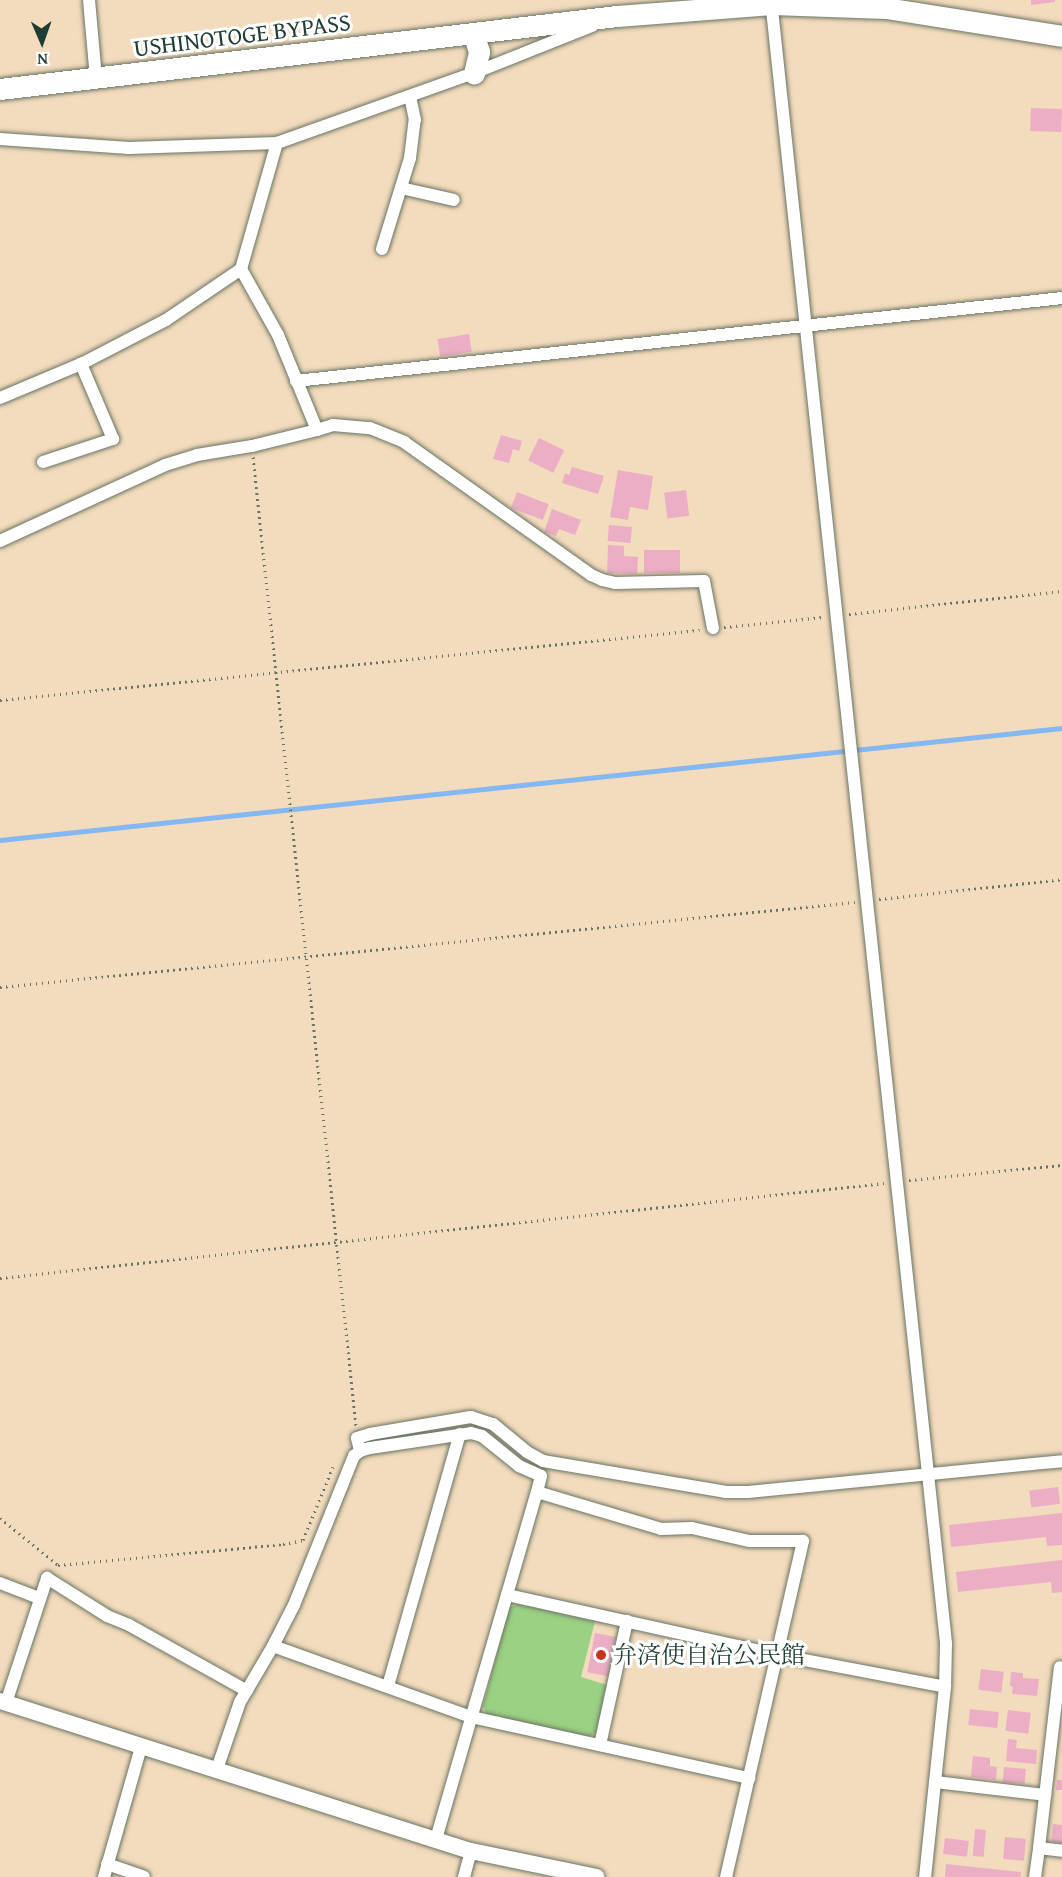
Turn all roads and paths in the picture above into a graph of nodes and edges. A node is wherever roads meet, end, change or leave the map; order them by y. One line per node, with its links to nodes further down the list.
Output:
1 (89, 0): 7 (street)
2 (772, 2): 3 (highway, USHINOTOGE BYPASS); 5 (highway, USHINOTOGE BYPASS); 17 (street)
3 (617, 16): 4 (highway, USHINOTOGE BYPASS); 6 (street)
4 (472, 33): 6 (highway); 7 (highway, USHINOTOGE BYPASS)
5 (1062, 36)
6 (474, 73): 9 (street)
7 (96, 78): 8 (highway, USHINOTOGE BYPASS)
8 (0, 89)
9 (410, 97): 11 (street); 12 (street)
10 (0, 139): 11 (street)
11 (277, 143): 15 (street)
12 (401, 188): 13 (street); 14 (street)
13 (454, 200)
14 (382, 249)
15 (241, 269): 18 (street); 19 (street)
16 (1062, 298): 17 (street)
17 (807, 327): 19 (street); 26 (street)
18 (81, 364): 20 (street); 23 (street)
19 (296, 381): 21 (street)
20 (0, 398)
21 (317, 430): 22 (street); 27 (street)
22 (252, 446): 24 (street); 28 (path)
23 (43, 462)
24 (0, 541)
25 (1062, 591): 26 (path)
26 (838, 615): 27 (path); 31 (street)
27 (713, 628): 28 (path)
28 (276, 674): 29 (path); 32 (path)
29 (0, 700)
30 (1062, 879): 31 (path)
31 (868, 901): 32 (path); 35 (street)
32 (306, 956): 33 (path); 36 (path)
33 (0, 987)
34 (1062, 1165): 35 (path)
35 (899, 1181): 36 (path); 43 (street)
36 (336, 1240): 37 (path); 39 (path)
37 (0, 1278)
38 (460, 1434): 40 (street); 44 (street); 53 (street)
39 (357, 1437): 40 (street); 43 (street)
40 (360, 1451): 50 (street)
41 (1062, 1461): 43 (street)
42 (335, 1463): 45 (path)
43 (930, 1475): 54 (street)
44 (537, 1492): 47 (street); 51 (street)
45 (0, 1518)
46 (0, 1583): 48 (street)
47 (507, 1595): 49 (street); 57 (street)
48 (39, 1598): 55 (street); 56 (street)
49 (627, 1622): 51 (street); 58 (street)
50 (273, 1646): 53 (street); 55 (street)
51 (778, 1654): 54 (street); 61 (street)
52 (1060, 1667): 63 (street)
53 (388, 1686): 57 (street)
54 (945, 1687): 62 (street)
55 (247, 1691): 60 (street)
56 (3, 1702): 59 (street)
57 (471, 1716): 58 (street); 64 (street)
58 (600, 1745): 61 (street)
59 (141, 1747): 60 (street); 68 (street)
60 (217, 1769): 64 (street)
61 (749, 1778): 73 (street)
62 (935, 1782): 63 (street); 74 (street)
63 (1045, 1795): 65 (street)
64 (436, 1839): 66 (street)
65 (1039, 1848): 67 (street); 75 (street)
66 (471, 1851): 71 (street); 72 (street)
67 (1062, 1851)
68 (106, 1864): 69 (street); 70 (street)
69 (104, 1877)
70 (144, 1877)
71 (465, 1877)
72 (596, 1877)
73 (726, 1877)
74 (925, 1877)
75 (1035, 1877)

